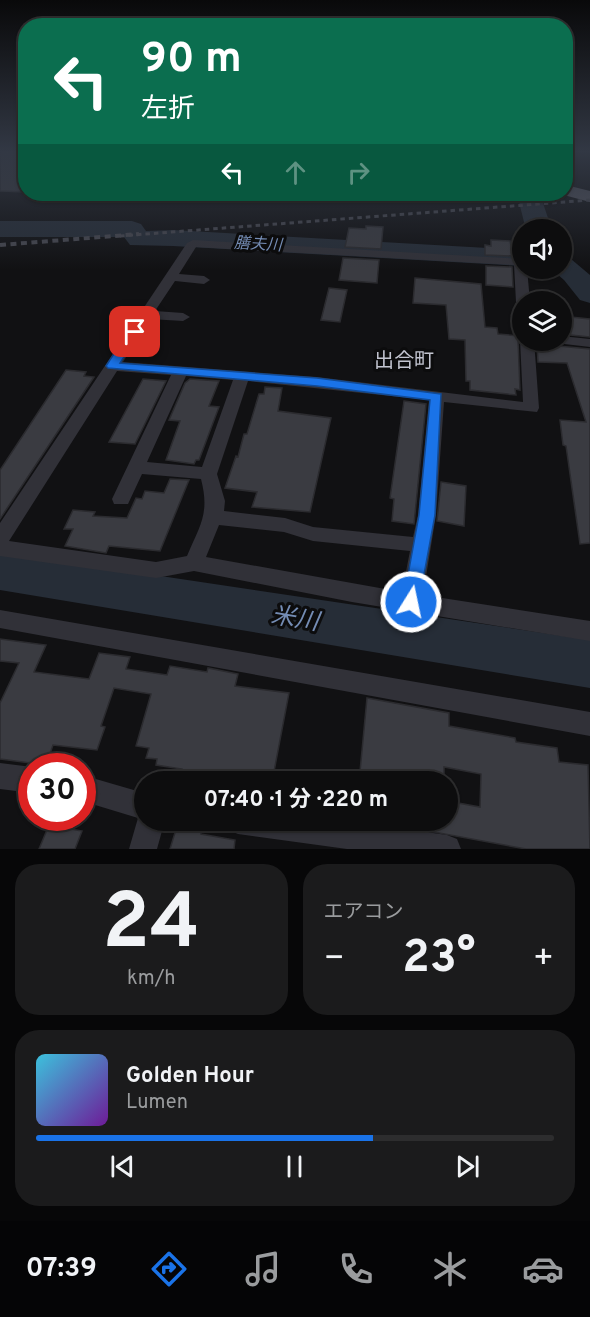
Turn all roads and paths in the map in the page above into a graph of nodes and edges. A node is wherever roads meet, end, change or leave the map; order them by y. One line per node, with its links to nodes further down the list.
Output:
1 (573, 192): 2 (highway)
2 (590, 197)
3 (171, 277): 4 (street); 5 (street); 6 (street)
4 (204, 280)
5 (522, 291)
6 (146, 315): 7 (street); 11 (street)
7 (183, 317)
8 (572, 341): 9 (street)
9 (590, 343)
10 (528, 351): 14 (street)
11 (112, 366): 12 (street); 19 (street)
12 (180, 373): 13 (street); 15 (street)
13 (243, 377): 14 (street); 16 (street)
14 (437, 397): 20 (street)
15 (136, 467): 16 (street); 17 (street)
16 (207, 474): 18 (street)
17 (121, 499)
18 (213, 517): 20 (street); 22 (street)
19 (0, 539)
20 (421, 545): 23 (street)
21 (0, 548): 22 (street)
22 (194, 563): 23 (street)
23 (411, 602): 25 (street)
24 (0, 619): 26 (street)
25 (590, 631)
26 (590, 724)
27 (0, 776): 28 (street)
28 (18, 778)
29 (96, 793): 30 (street)
30 (134, 803)
31 (148, 831): 33 (street)
32 (317, 831): 34 (street)
33 (143, 849)
34 (447, 849)

